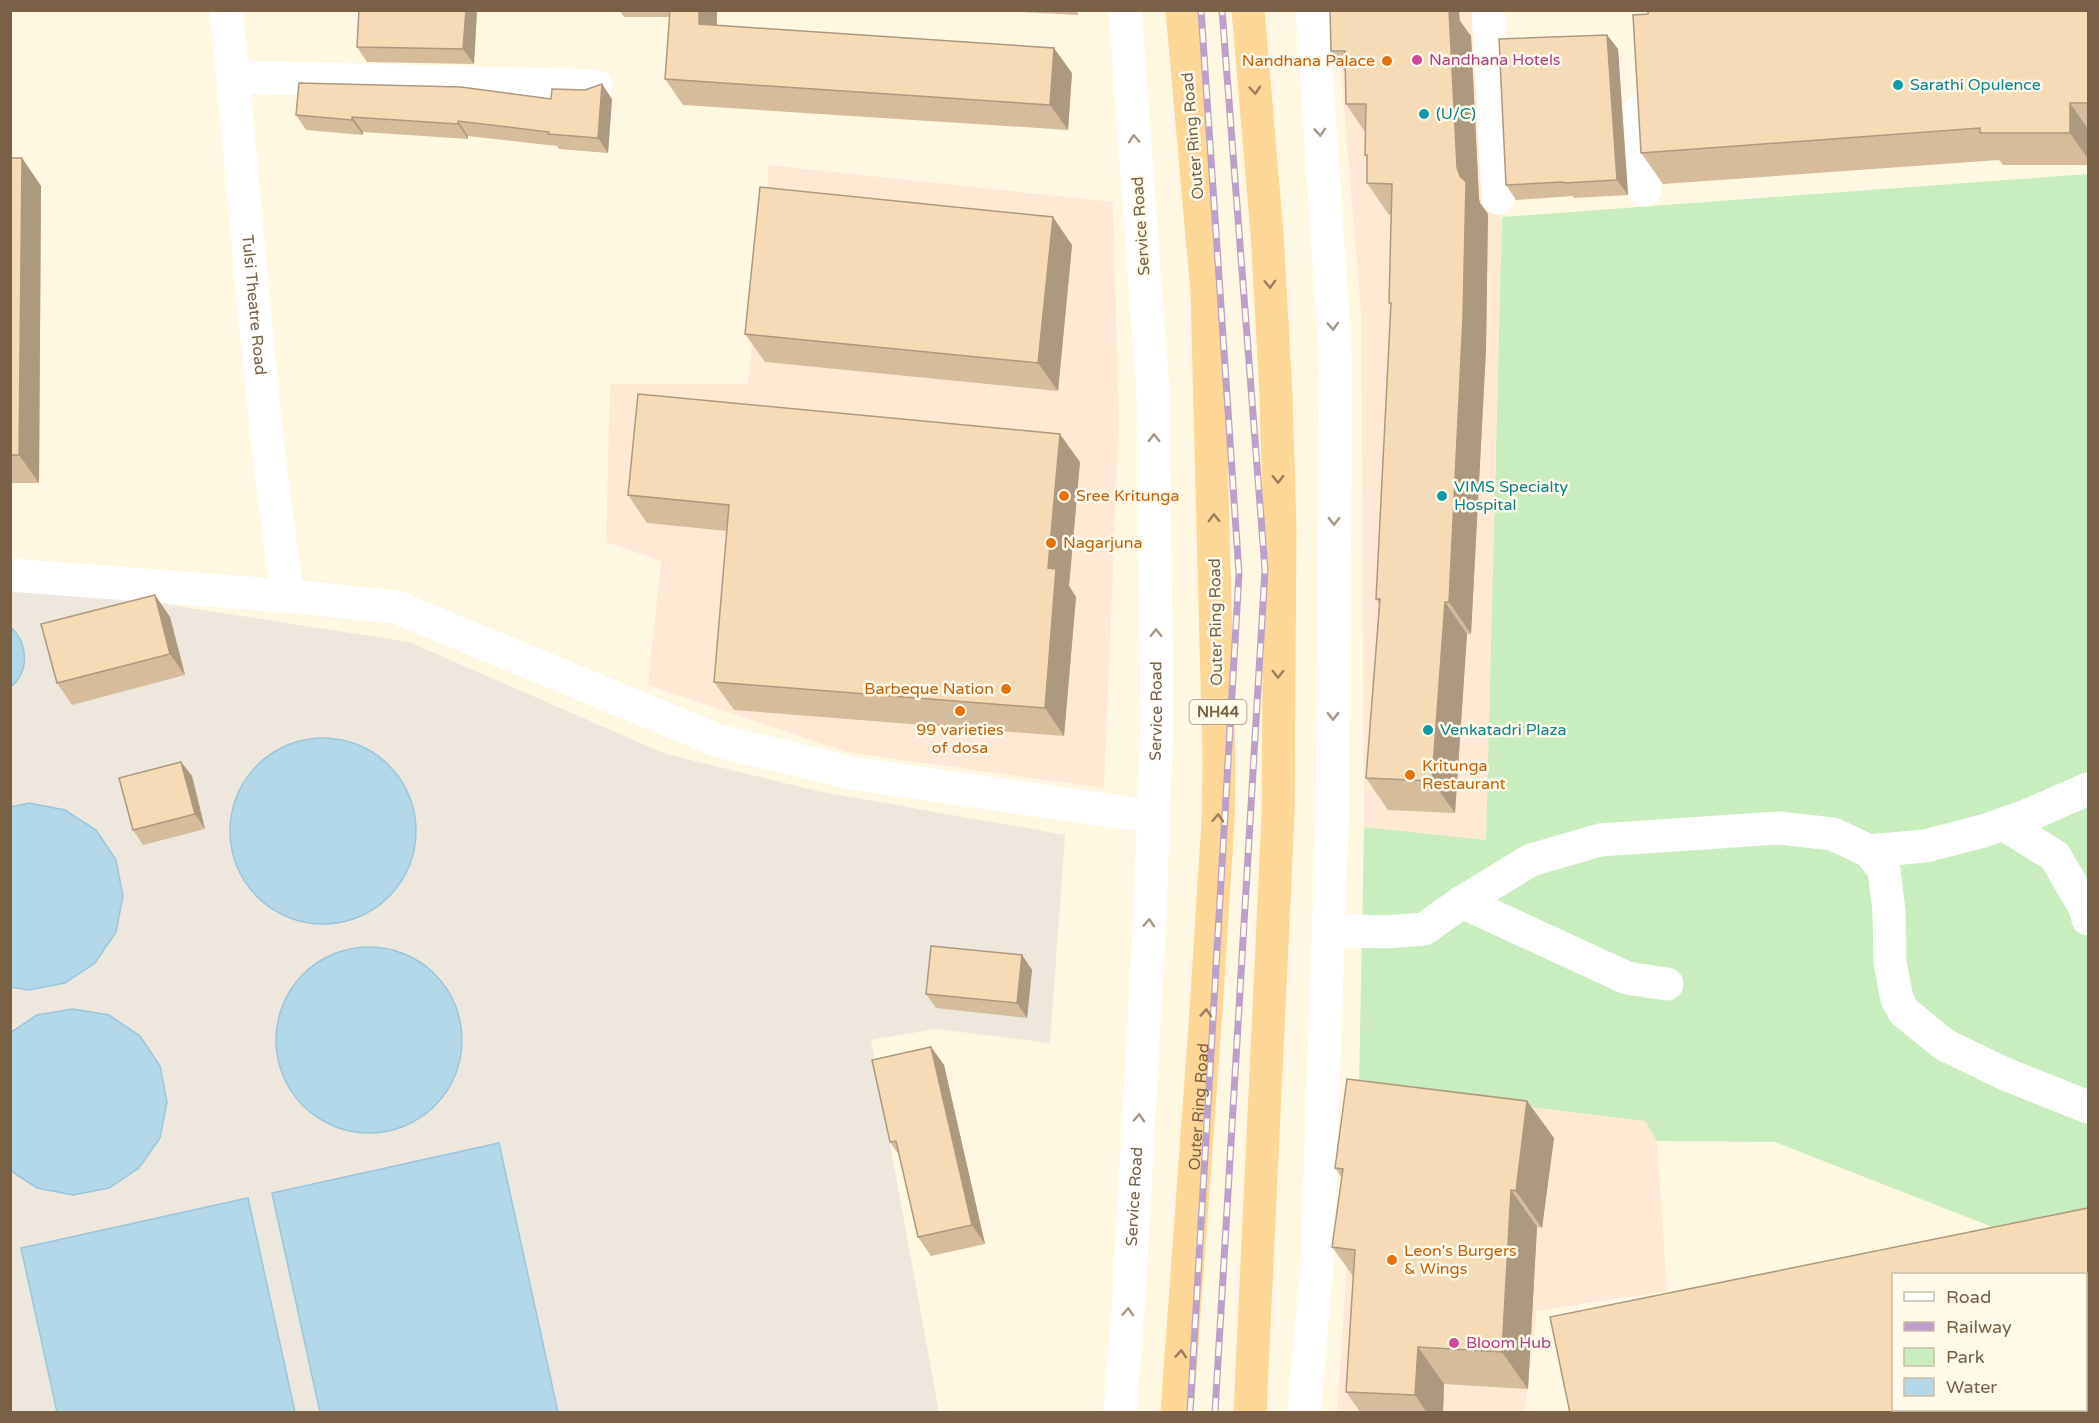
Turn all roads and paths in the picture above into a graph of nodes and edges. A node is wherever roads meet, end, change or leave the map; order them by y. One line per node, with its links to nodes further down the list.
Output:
1 (226, 10): 7 (street, Tulsi Theatre Road)
2 (1125, 10): 15 (street, Service Road, one-way to 2)
3 (1182, 10): 24 (highway, Outer Ring Road / NH44, one-way to 3)
4 (1248, 10): 25 (highway, one-way to 25)
5 (1312, 10): 20 (street, one-way to 20)
6 (1488, 10): 11 (street)
7 (233, 77): 9 (street); 13 (street, Tulsi Theatre Road)
8 (1638, 82): 10 (street)
9 (596, 86)
10 (1645, 190)
11 (1498, 198)
12 (10, 575): 13 (street)
13 (288, 596): 15 (street)
14 (2088, 789): 16 (street)
15 (1154, 817): 23 (street, Service Road, one-way to 15)
16 (2003, 824): 17 (street); 19 (street)
17 (1869, 851): 18 (street); 22 (street)
18 (1462, 902): 20 (street); 21 (street)
19 (2088, 919)
20 (1328, 930): 26 (street)
21 (1668, 984)
22 (2088, 1107)
23 (1120, 1413)
24 (1177, 1413)
25 (1250, 1413)
26 (1304, 1413)

